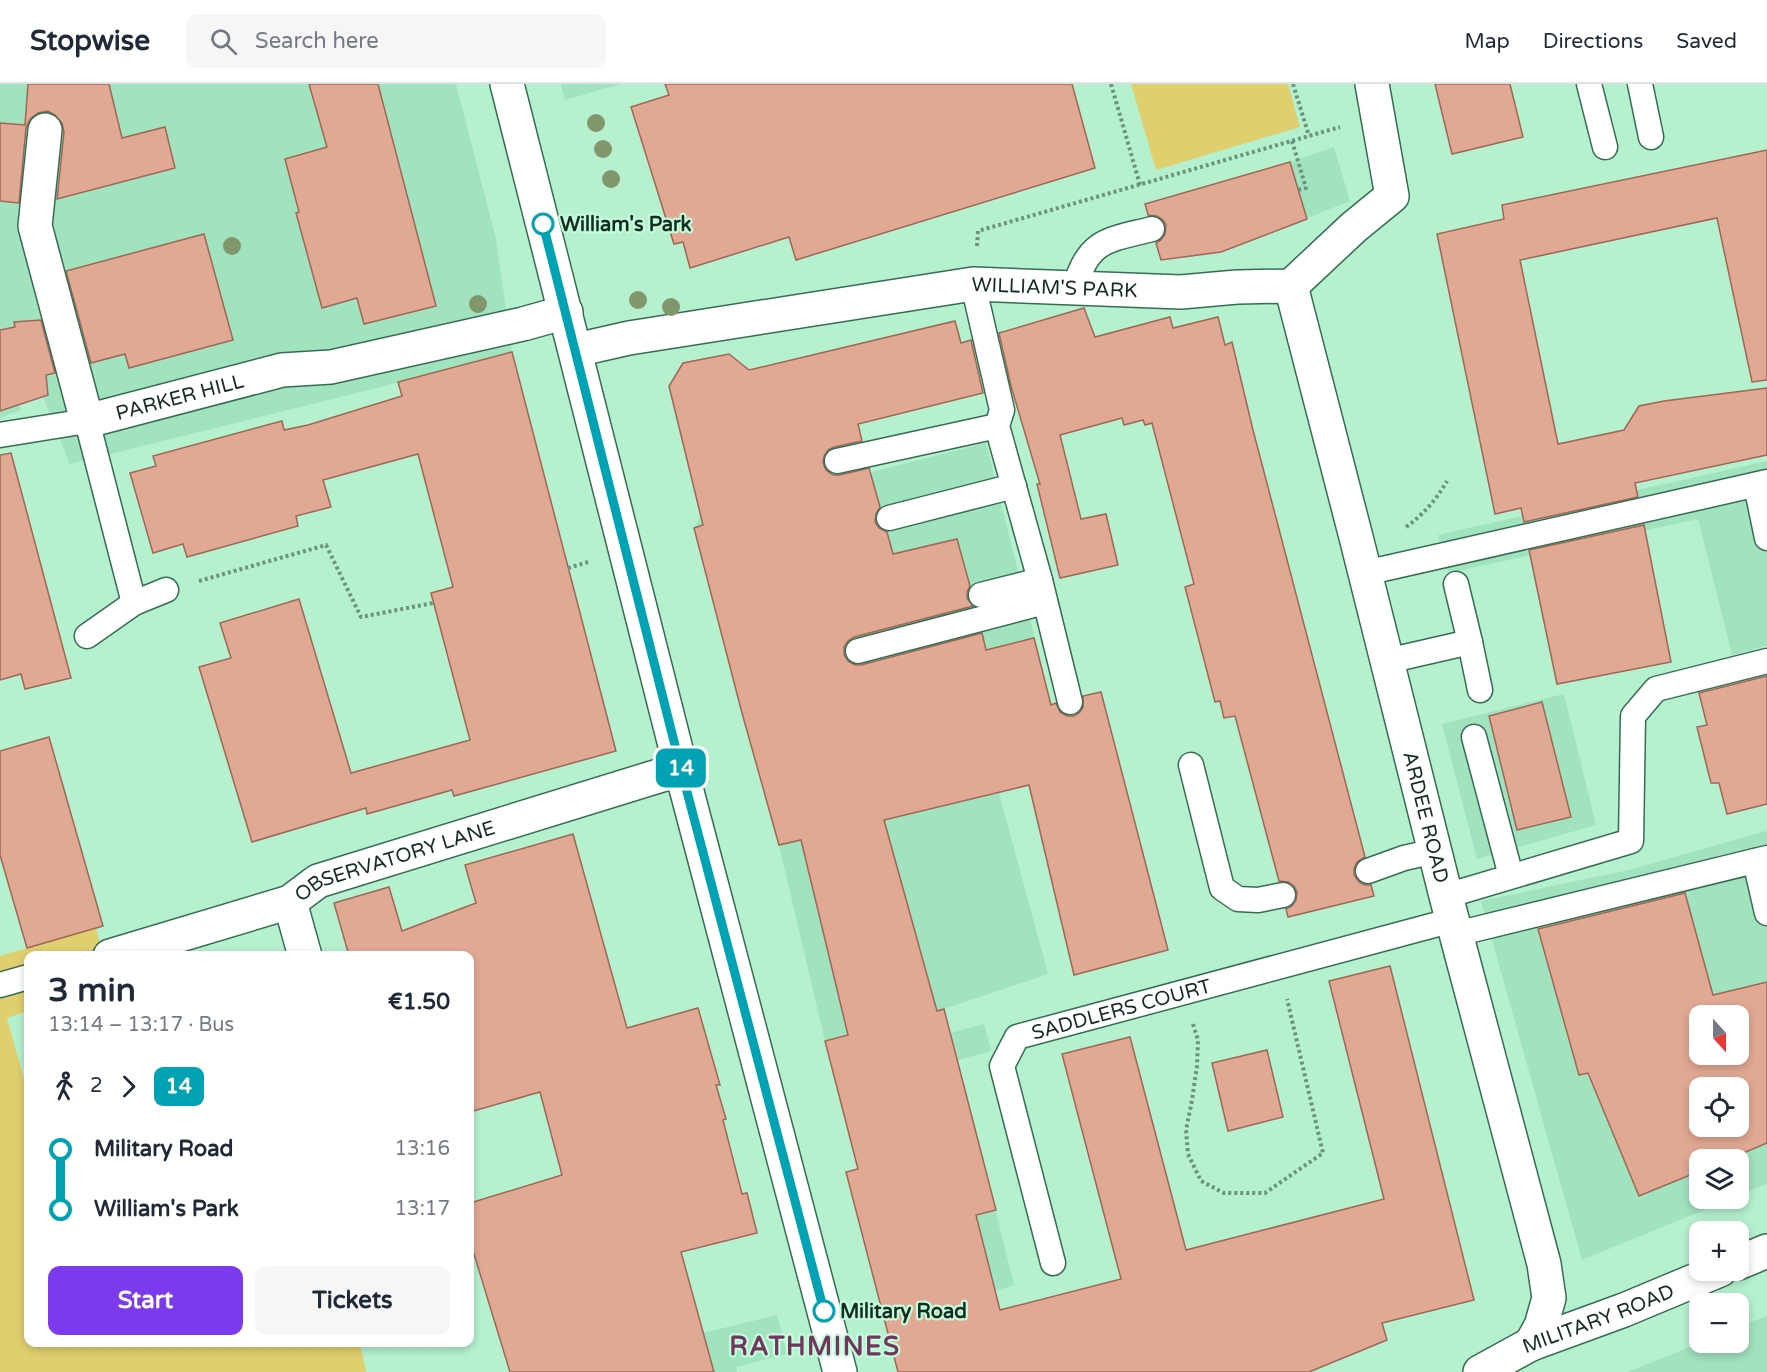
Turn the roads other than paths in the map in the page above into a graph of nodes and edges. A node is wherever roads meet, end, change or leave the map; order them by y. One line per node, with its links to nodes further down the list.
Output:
1 (507, 84): 12 (street)
2 (1372, 84): 10 (street)
3 (1589, 84): 7 (lane)
4 (1640, 84): 6 (lane)
5 (45, 130): 14 (street)
6 (1651, 137)
7 (1605, 147)
8 (1152, 229): 11 (lane)
9 (973, 284): 11 (street, WILLIAM'S PARK); 13 (street, WILLIAM'S PARK); 15 (lane)
10 (1291, 286): 11 (street, WILLIAM'S PARK); 22 (street, ARDEE ROAD)
11 (1075, 287)
12 (566, 312): 13 (street); 14 (street, PARKER HILL)
13 (576, 350): 37 (street)
14 (87, 421): 16 (lane); 27 (lane)
15 (997, 426): 17 (lane); 19 (lane)
16 (0, 435)
17 (837, 461)
18 (1761, 484): 21 (lane); 22 (lane)
19 (1014, 486): 20 (lane); 25 (lane)
20 (889, 518)
21 (1767, 537)
22 (1365, 573): 31 (street, ARDEE ROAD)
23 (1456, 584): 29 (lane)
24 (166, 590): 27 (lane)
25 (1042, 591): 26 (lane); 30 (lane); 34 (lane)
26 (981, 595)
27 (134, 603): 28 (lane)
28 (87, 636)
29 (1470, 642): 31 (lane); 33 (lane)
30 (858, 651)
31 (1387, 661): 38 (street, ARDEE ROAD)
32 (1767, 661): 41 (lane)
33 (1480, 690)
34 (1070, 702)
35 (1474, 737): 41 (lane)
36 (1191, 765): 42 (lane)
37 (681, 769): 43 (street, OBSERVATORY LANE); 56 (street)
38 (1435, 851): 40 (lane); 45 (street, ARDEE ROAD)
39 (1761, 859): 44 (lane); 45 (lane)
40 (1368, 872)
41 (1511, 876): 45 (lane)
42 (1282, 895)
43 (290, 902): 46 (street, OBSERVATORY LANE); 47 (street)
44 (1767, 913)
45 (1452, 917): 52 (lane, SADDLERS COURT); 54 (street, ARDEE ROAD)
46 (127, 951)
47 (304, 951)
48 (24, 979): 49 (lane)
49 (0, 985)
50 (1767, 1251): 51 (street)
51 (1749, 1258)
52 (1053, 1263)
53 (1694, 1281): 54 (street, MILITARY ROAD)
54 (1531, 1344): 55 (street, MILITARY ROAD)
55 (1486, 1371)
56 (840, 1372)

